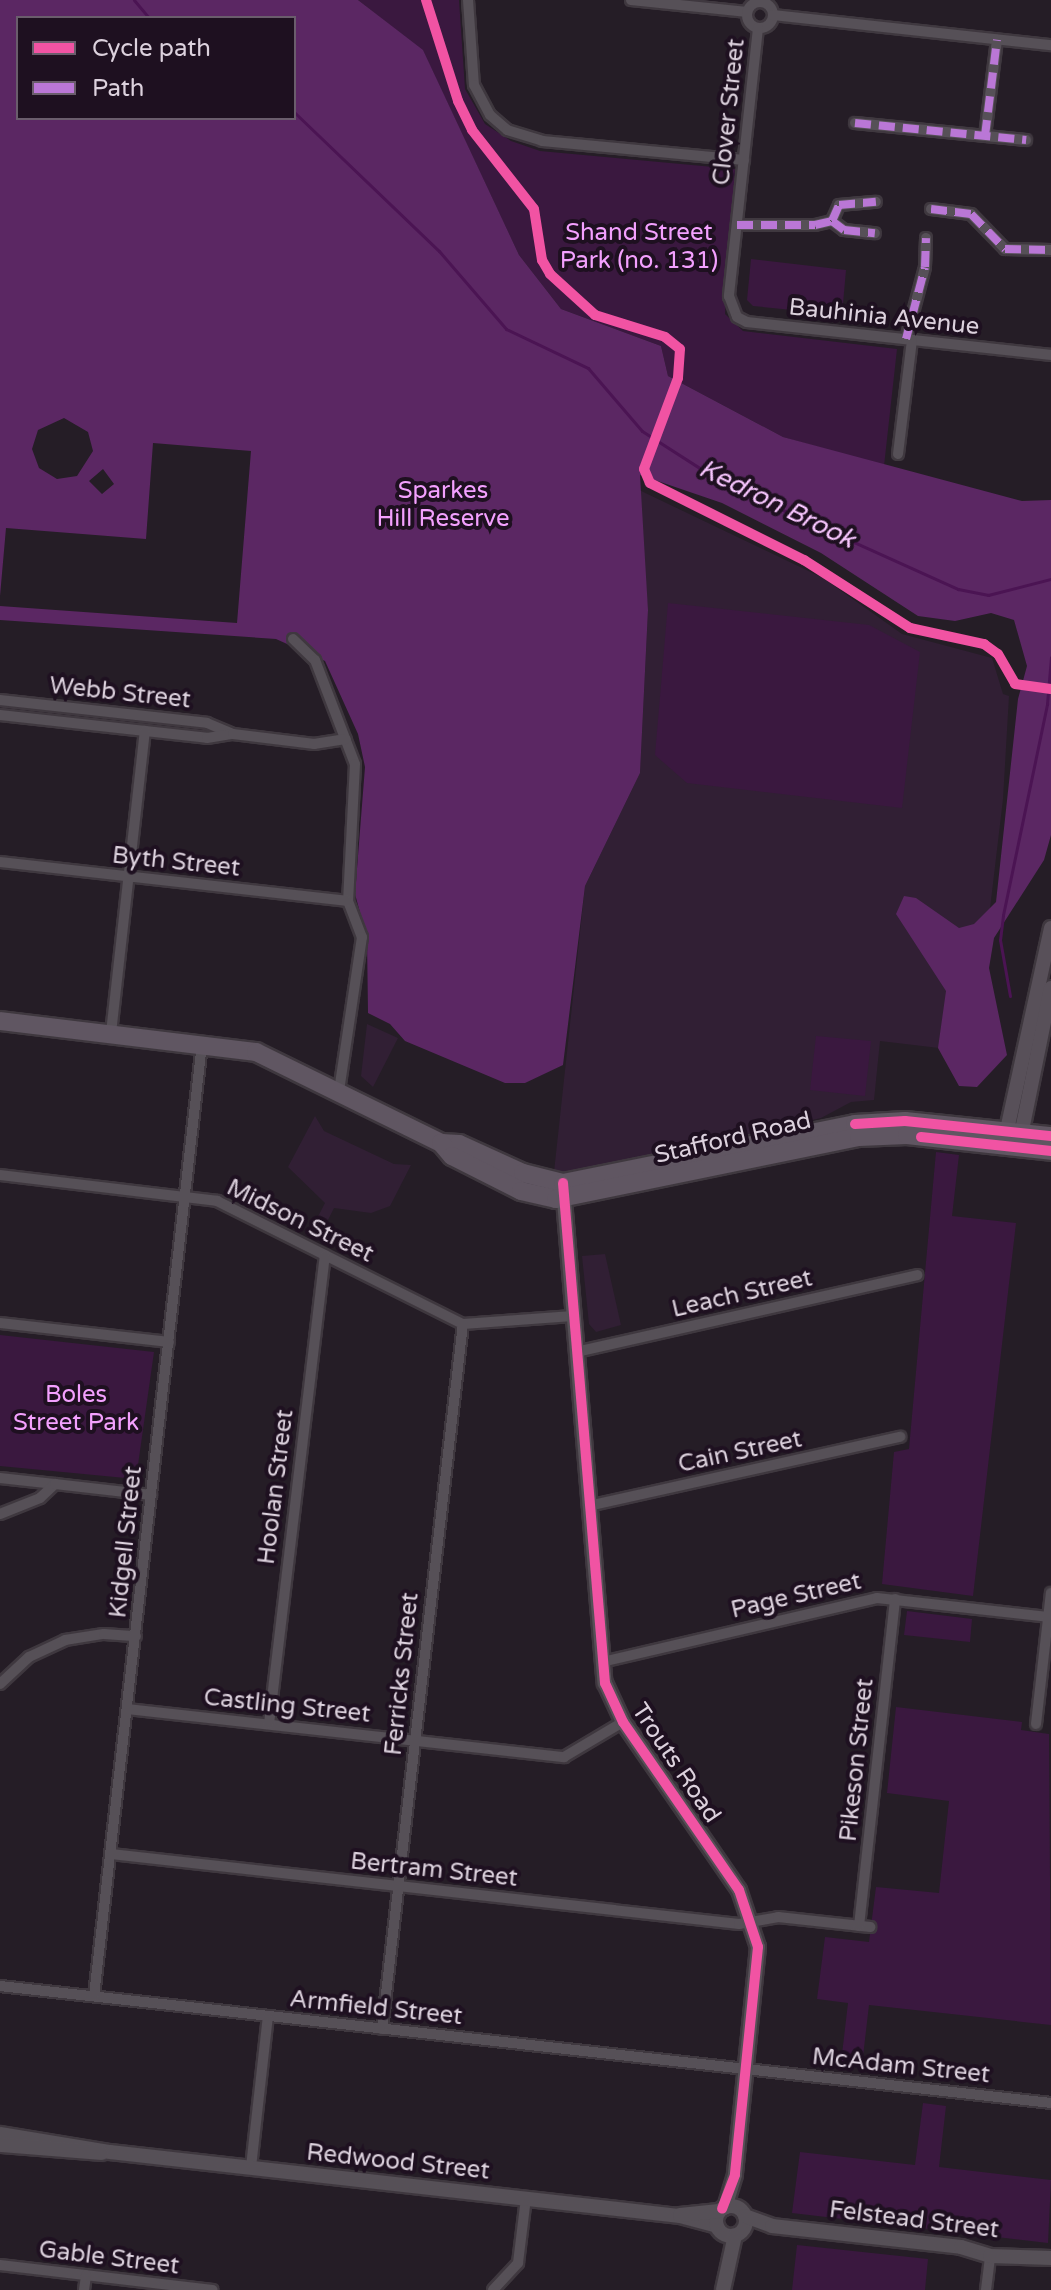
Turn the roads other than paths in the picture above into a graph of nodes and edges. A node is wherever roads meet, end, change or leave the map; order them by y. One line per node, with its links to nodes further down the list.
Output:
1 (468, 0): 12 (street)
2 (631, 0): 4 (street)
3 (762, 1): 4 (street); 5 (street)
4 (747, 12): 6 (street)
5 (773, 15): 6 (street); 7 (street)
6 (758, 28): 12 (street, Clover Street)
7 (997, 40): 8 (street); 10 (street)
8 (1051, 45)
9 (855, 123): 10 (street)
10 (985, 136): 11 (street)
11 (1026, 140)
12 (744, 160): 16 (street, Clover Street)
13 (876, 202): 15 (street)
14 (931, 209): 19 (street)
15 (832, 221): 16 (street); 17 (street)
16 (737, 225): 20 (street, Clover Street)
17 (875, 233)
18 (926, 238): 21 (street)
19 (1051, 250)
20 (729, 296): 21 (street, Bauhinia Avenue)
21 (909, 340): 22 (street, Bauhinia Avenue); 23 (street)
22 (1051, 355)
23 (898, 454)
24 (293, 639): 29 (street)
25 (0, 700): 28 (street, Webb Street)
26 (0, 715): 27 (street, Webb Street)
27 (145, 731): 28 (street, Webb Street); 31 (street)
28 (233, 734): 29 (street, Webb Street)
29 (346, 739): 32 (street)
30 (0, 862): 31 (street, Byth Street)
31 (128, 877): 32 (street, Byth Street); 36 (street)
32 (348, 901): 38 (street)
33 (1051, 928): 40 (main road)
34 (1051, 988): 40 (main road)
35 (0, 1021): 36 (highway, Stafford Road)
36 (111, 1033): 37 (highway, Stafford Road)
37 (202, 1044): 38 (highway, Stafford Road); 44 (street, Kidgell Street)
38 (339, 1091): 43 (highway, Stafford Road)
39 (1051, 1136): 40 (highway, Stafford Road)
40 (1013, 1139): 41 (highway, Stafford Road); 43 (highway, Stafford Road)
41 (1051, 1151)
42 (0, 1175): 44 (street, Midson Street)
43 (563, 1191): 47 (street, Trouts Road)
44 (185, 1196): 45 (street, Midson Street); 50 (street, Kidgell Street)
45 (325, 1255): 49 (street, Midson Street); 66 (street, Hoolan Street)
46 (917, 1275): 51 (street, Leach Street)
47 (573, 1316): 49 (street); 51 (street, Trouts Road)
48 (0, 1323): 50 (street)
49 (463, 1324): 68 (street, Ferricks Street)
50 (169, 1342): 55 (street, Kidgell Street)
51 (576, 1352): 56 (street, Trouts Road)
52 (900, 1437): 56 (street, Cain Street)
53 (0, 1478): 54 (street)
54 (55, 1484): 55 (street); 57 (street)
55 (151, 1495): 61 (street, Kidgell Street)
56 (588, 1506): 62 (street, Trouts Road)
57 (0, 1514)
58 (1051, 1593): 60 (street)
59 (895, 1599): 60 (street, Page Street); 62 (street, Page Street); 72 (street, Pikeson Street)
60 (1048, 1617): 67 (street)
61 (136, 1636): 63 (street); 64 (street, Kidgell Street)
62 (602, 1662): 65 (street, Trouts Road)
63 (0, 1684)
64 (127, 1709): 66 (street, Castling Street); 69 (street, Kidgell Street)
65 (623, 1722): 68 (street, Castling Street); 71 (street, Trouts Road)
66 (269, 1724): 68 (street, Castling Street)
67 (1036, 1724)
68 (415, 1741): 70 (street, Ferricks Street)
69 (111, 1854): 70 (street, Bertram Street); 74 (street, Kidgell Street)
70 (398, 1886): 71 (street, Bertram Street); 76 (street, Ferricks Street)
71 (752, 1922): 72 (street, Bertram Street); 77 (street, Trouts Road)
72 (864, 1927)
73 (0, 1986): 74 (street, Armfield Street)
74 (94, 1996): 75 (street, Armfield Street)
75 (268, 2016): 76 (street, Armfield Street); 82 (street)
76 (382, 2029): 77 (street, Armfield Street)
77 (747, 2069): 78 (street, McAdam Street); 84 (street, Trouts Road)
78 (1051, 2103)
79 (0, 2134): 81 (street, Redwood Street)
80 (0, 2145): 81 (street, Redwood Street)
81 (110, 2152): 82 (street, Redwood Street)
82 (251, 2167): 83 (street, Redwood Street)
83 (526, 2198): 84 (street, Redwood Street); 91 (street)
84 (731, 2221): 85 (street, Felstead Street); 92 (street, Trouts Road)
85 (990, 2256): 86 (street, Felstead Street); 93 (street)
86 (1051, 2258)
87 (0, 2265): 88 (street, Gable Street)
88 (86, 2275): 89 (street); 90 (street, Gable Street)
89 (84, 2290)
90 (213, 2290)
91 (493, 2290)
92 (723, 2290)
93 (986, 2290)

